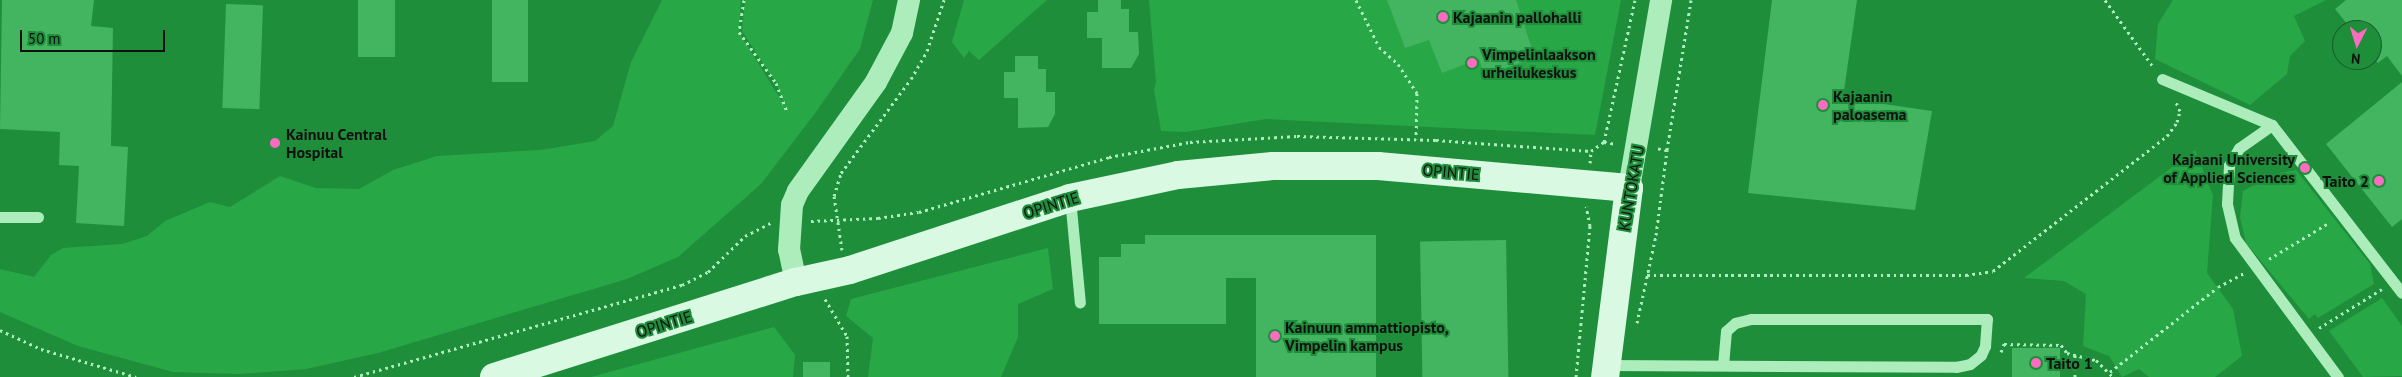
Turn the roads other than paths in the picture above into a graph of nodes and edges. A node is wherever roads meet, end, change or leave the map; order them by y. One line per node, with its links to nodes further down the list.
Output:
1 (909, 0): 9 (street)
2 (1661, 0): 5 (street, KUNTOKATU)
3 (2162, 79): 4 (lane)
4 (2272, 125): 10 (lane); 15 (lane)
5 (1629, 188): 6 (street, OPINTIE); 13 (street, KUNTOKATU)
6 (1070, 198): 9 (street, OPINTIE); 11 (lane)
7 (0, 217): 8 (lane)
8 (38, 217)
9 (809, 287): 14 (street, OPINTIE)
10 (2402, 293)
11 (1080, 303)
12 (1723, 365): 12 (lane); 13 (lane)
13 (1606, 371)
14 (494, 377)
15 (2338, 377)

